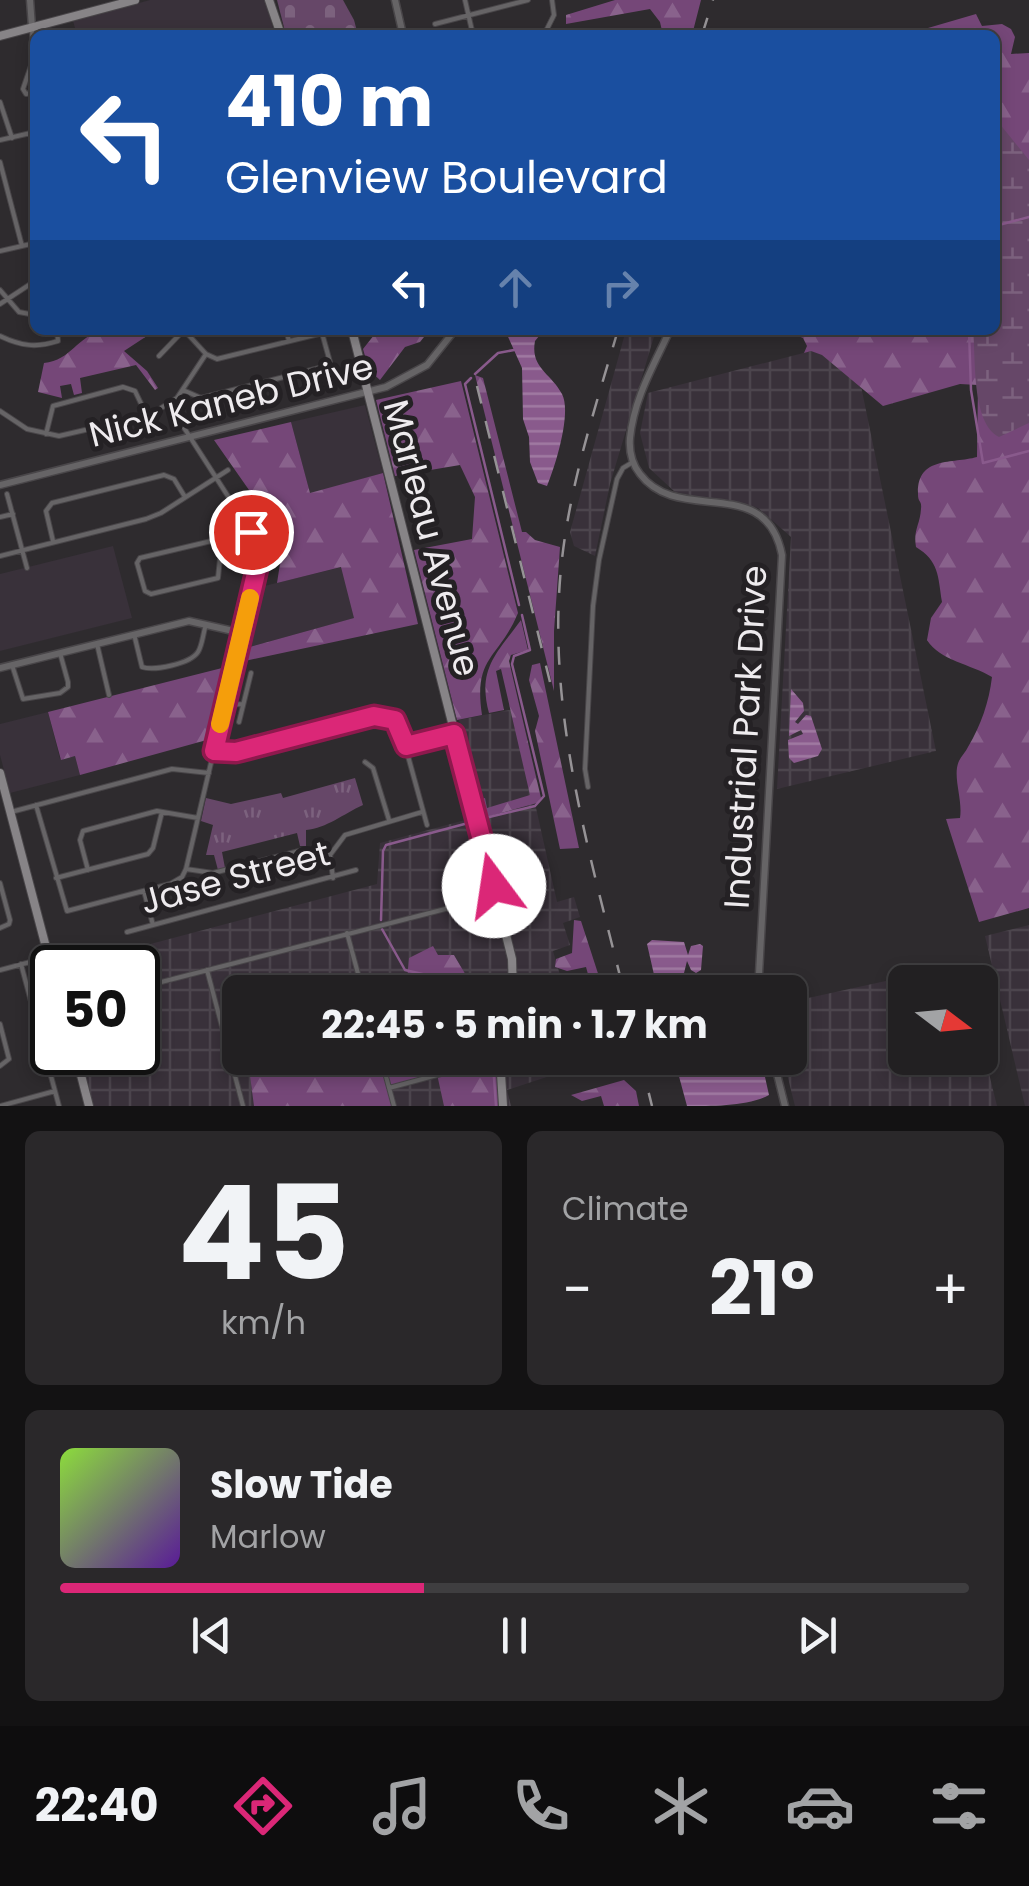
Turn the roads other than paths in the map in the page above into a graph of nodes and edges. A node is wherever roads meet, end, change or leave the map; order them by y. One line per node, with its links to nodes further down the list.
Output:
1 (30, 0): 10 (street)
2 (134, 0): 10 (main road)
3 (271, 0): 12 (main road)
4 (395, 0): 13 (street)
5 (465, 0): 8 (street)
6 (528, 0): 8 (street)
7 (552, 0): 15 (street)
8 (469, 16): 9 (street); 14 (street)
9 (436, 24)
10 (32, 27): 11 (street); 16 (main road)
11 (32, 30)
12 (279, 30)
13 (402, 30)
14 (473, 30)
15 (546, 30)
16 (0, 36)
17 (30, 67): 18 (street)
18 (30, 93)
19 (0, 102): 21 (street)
20 (30, 133): 21 (street)
21 (12, 138): 22 (street)
22 (0, 140)
23 (0, 162): 24 (street)
24 (1, 172): 26 (street)
25 (30, 244): 26 (street)
26 (22, 246): 27 (street)
27 (0, 252)
28 (30, 284): 30 (street)
29 (0, 290): 30 (street)
30 (7, 298): 31 (street); 32 (street)
31 (0, 304)
32 (30, 314)
33 (57, 335): 42 (street)
34 (179, 335): 45 (street)
35 (189, 335): 44 (street)
36 (288, 335): 43 (street)
37 (314, 335): 43 (street)
38 (323, 335): 47 (street)
39 (353, 335): 46 (main road, Marleau Avenue)
40 (449, 335): 48 (street, Nick Kaneb Drive)
41 (667, 335): 55 (street)
42 (0, 336)
43 (290, 341): 44 (street)
44 (206, 354): 47 (street)
45 (159, 356)
46 (362, 374): 48 (main road, Marleau Avenue); 49 (main road)
47 (183, 390): 50 (street)
48 (366, 391): 49 (street, Nick Kaneb Drive); 54 (street, Nick Kaneb Drive); 82 (main road, Marleau Avenue)
49 (354, 392): 54 (street, Nick Kaneb Drive)
50 (170, 406): 52 (street); 54 (street)
51 (0, 411): 53 (street)
52 (147, 416): 53 (street); 53 (street)
53 (46, 434)
54 (188, 436): 57 (street); 58 (street, Nick Kaneb Drive)
55 (633, 462): 88 (street); 116 (street, Industrial Park Drive)
56 (228, 470): 57 (street)
57 (216, 478): 60 (street); 64 (street)
58 (0, 482)
59 (7, 494): 61 (street)
60 (185, 497): 66 (street); 66 (street)
61 (13, 514): 62 (street); 67 (street)
62 (0, 518)
63 (266, 528): 64 (street)
64 (251, 532): 65 (street); 71 (street)
65 (222, 539): 65 (street)
66 (54, 542): 67 (street)
67 (22, 550): 68 (street); 69 (street)
68 (0, 556)
69 (28, 568)
70 (206, 624): 71 (street); 72 (street); 72 (street)
71 (242, 633): 80 (street)
72 (134, 634): 73 (street)
73 (97, 644): 74 (street); 78 (street)
74 (60, 653): 75 (street); 75 (street)
75 (12, 665): 76 (street)
76 (0, 668)
77 (251, 672): 79 (street)
78 (110, 694)
79 (244, 704): 80 (street); 81 (street)
80 (225, 705): 84 (street)
81 (239, 722)
82 (454, 734): 83 (street); 104 (main road, Marleau Avenue)
83 (406, 746): 84 (street); 92 (street)
84 (214, 751): 87 (street)
85 (365, 762): 94 (street)
86 (0, 773): 91 (main road)
87 (208, 774): 89 (street); 93 (street)
88 (588, 787)
89 (36, 805): 91 (street); 100 (street)
90 (163, 810): 93 (street); 98 (street); 98 (street)
91 (10, 812): 109 (main road)
92 (422, 812): 94 (street); 95 (street)
93 (198, 818): 97 (street)
94 (388, 820): 96 (street)
95 (426, 825)
96 (330, 856): 97 (street); 101 (street)
97 (186, 869): 103 (street)
98 (88, 870): 100 (street)
99 (356, 870): 101 (street, Jase Street)
100 (56, 878): 103 (street)
101 (332, 878): 105 (street, Jase Street)
102 (0, 883): 106 (street)
103 (144, 891): 105 (street)
104 (496, 896): 108 (street); 115 (main road, Marleau Avenue)
105 (153, 925): 107 (street, Jase Street)
106 (0, 928)
107 (127, 932)
108 (347, 933): 113 (street); 114 (street)
109 (46, 945)
110 (30, 962): 111 (street)
111 (21, 964): 112 (street); 126 (street)
112 (0, 970)
113 (207, 970): 117 (street); 130 (street)
114 (358, 975)
115 (512, 975)
116 (759, 975)
117 (160, 982)
118 (0, 1024): 119 (street)
119 (0, 1066)
120 (81, 1075): 129 (main road)
121 (386, 1075): 125 (street)
122 (438, 1075): 125 (street)
123 (501, 1075): 132 (main road)
124 (777, 1075): 133 (street)
125 (390, 1088): 131 (street)
126 (55, 1091): 127 (street); 128 (street)
127 (0, 1106)
128 (59, 1106)
129 (89, 1106)
130 (243, 1106)
131 (394, 1106)
132 (503, 1106)
133 (785, 1106)

